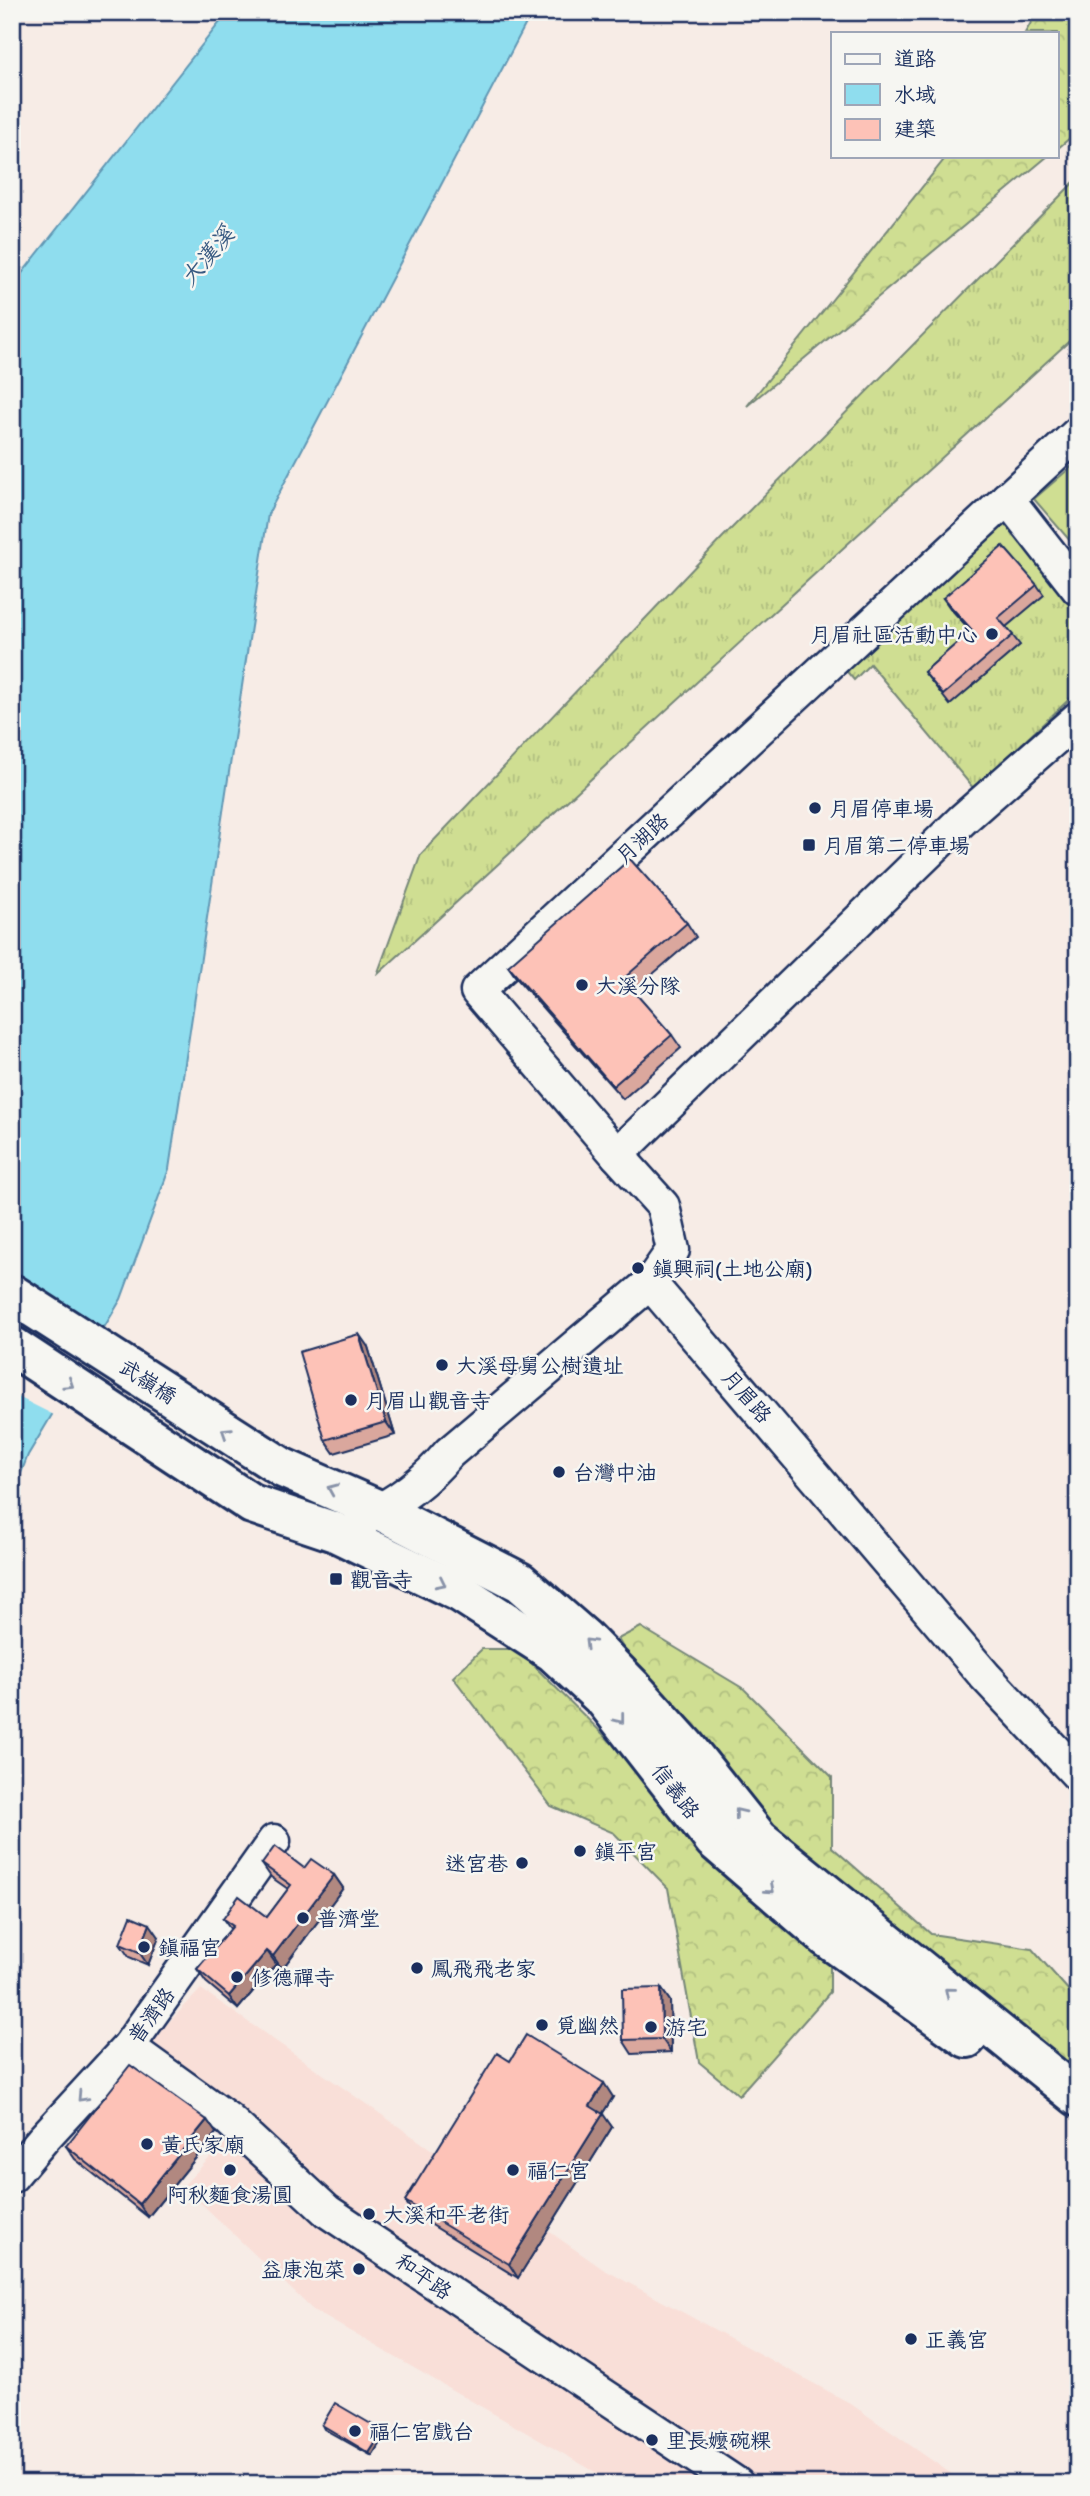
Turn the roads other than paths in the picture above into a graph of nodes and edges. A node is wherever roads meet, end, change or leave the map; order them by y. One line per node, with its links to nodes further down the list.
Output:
1 (1078, 433): 2 (street, 月湖路)
2 (1007, 498): 3 (street); 5 (street, 月湖路)
3 (1078, 589)
4 (1078, 718): 5 (street)
5 (617, 1155): 6 (street, 月湖路)
6 (650, 1283): 10 (street); 12 (street, 月眉路)
7 (12, 1294): 9 (main road, 武嶺橋, one-way to 7)
8 (12, 1346): 11 (main road, 信義路, one-way to 11)
9 (283, 1468): 10 (main road, 信義路, one-way to 9)
10 (381, 1510): 11 (street); 15 (main road, 信義路, one-way to 10)
11 (335, 1532): 16 (main road, 信義路, one-way to 16)
12 (1078, 1775)
13 (274, 1841): 14 (street, 普濟路)
14 (128, 2047): 17 (street, 普濟路, one-way to 17); 18 (street, 和平路)
15 (1078, 2097)
16 (1078, 2122)
17 (12, 2176)
18 (737, 2484)

